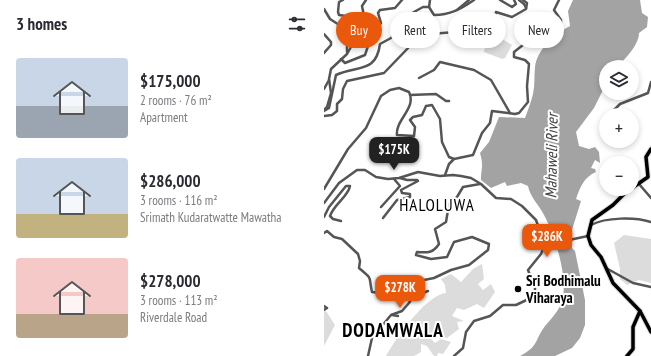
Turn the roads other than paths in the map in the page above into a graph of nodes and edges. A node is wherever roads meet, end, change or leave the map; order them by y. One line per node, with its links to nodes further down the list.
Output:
1 (343, 0): 19 (street)
2 (366, 0): 16 (street)
3 (402, 0): 20 (street)
4 (430, 0): 12 (street)
5 (469, 0): 15 (street)
6 (474, 0): 15 (street)
7 (500, 0): 8 (street)
8 (514, 0)
9 (519, 0): 14 (street)
10 (523, 0): 14 (street)
11 (559, 0): 29 (street)
12 (429, 7): 15 (street); 28 (street)
13 (324, 8): 19 (street)
14 (526, 9): 30 (street)
15 (457, 11)
16 (363, 12)
17 (324, 34): 18 (street)
18 (324, 53)
19 (347, 54): 20 (street)
20 (341, 59): 22 (street)
21 (419, 78): 29 (street)
22 (329, 79): 24 (street); 28 (street)
23 (651, 82): 27 (street)
24 (324, 89)
25 (410, 95): 26 (street); 32 (street); 39 (street)
26 (449, 100)
27 (616, 108)
28 (324, 111)
29 (510, 113): 32 (street)
30 (324, 116)
31 (651, 149): 35 (main road)
32 (454, 159): 33 (street)
33 (445, 175): 34 (street); 37 (street)
34 (399, 178): 36 (street); 45 (street)
35 (650, 178): 38 (main road)
36 (394, 179): 42 (street); 43 (street)
37 (481, 184): 51 (street); 54 (street)
38 (639, 184): 41 (street)
39 (324, 189)
40 (622, 196): 48 (main road)
41 (651, 198)
42 (324, 203)
43 (381, 207)
44 (324, 217): 46 (street)
45 (383, 218)
46 (341, 221)
47 (651, 222): 48 (street)
48 (590, 226): 50 (main road)
49 (324, 233): 54 (street)
50 (588, 236): 51 (street); 52 (main road)
51 (545, 245): 63 (street)
52 (606, 268): 53 (street); 58 (main road)
53 (651, 287)
54 (417, 290): 55 (street); 59 (street)
55 (428, 291)
56 (324, 306): 57 (street)
57 (324, 310)
58 (640, 311): 61 (main road); 64 (main road)
59 (391, 315): 60 (street); 62 (street)
60 (398, 316)
61 (651, 332)
62 (368, 356)
63 (454, 356)
64 (627, 356)

